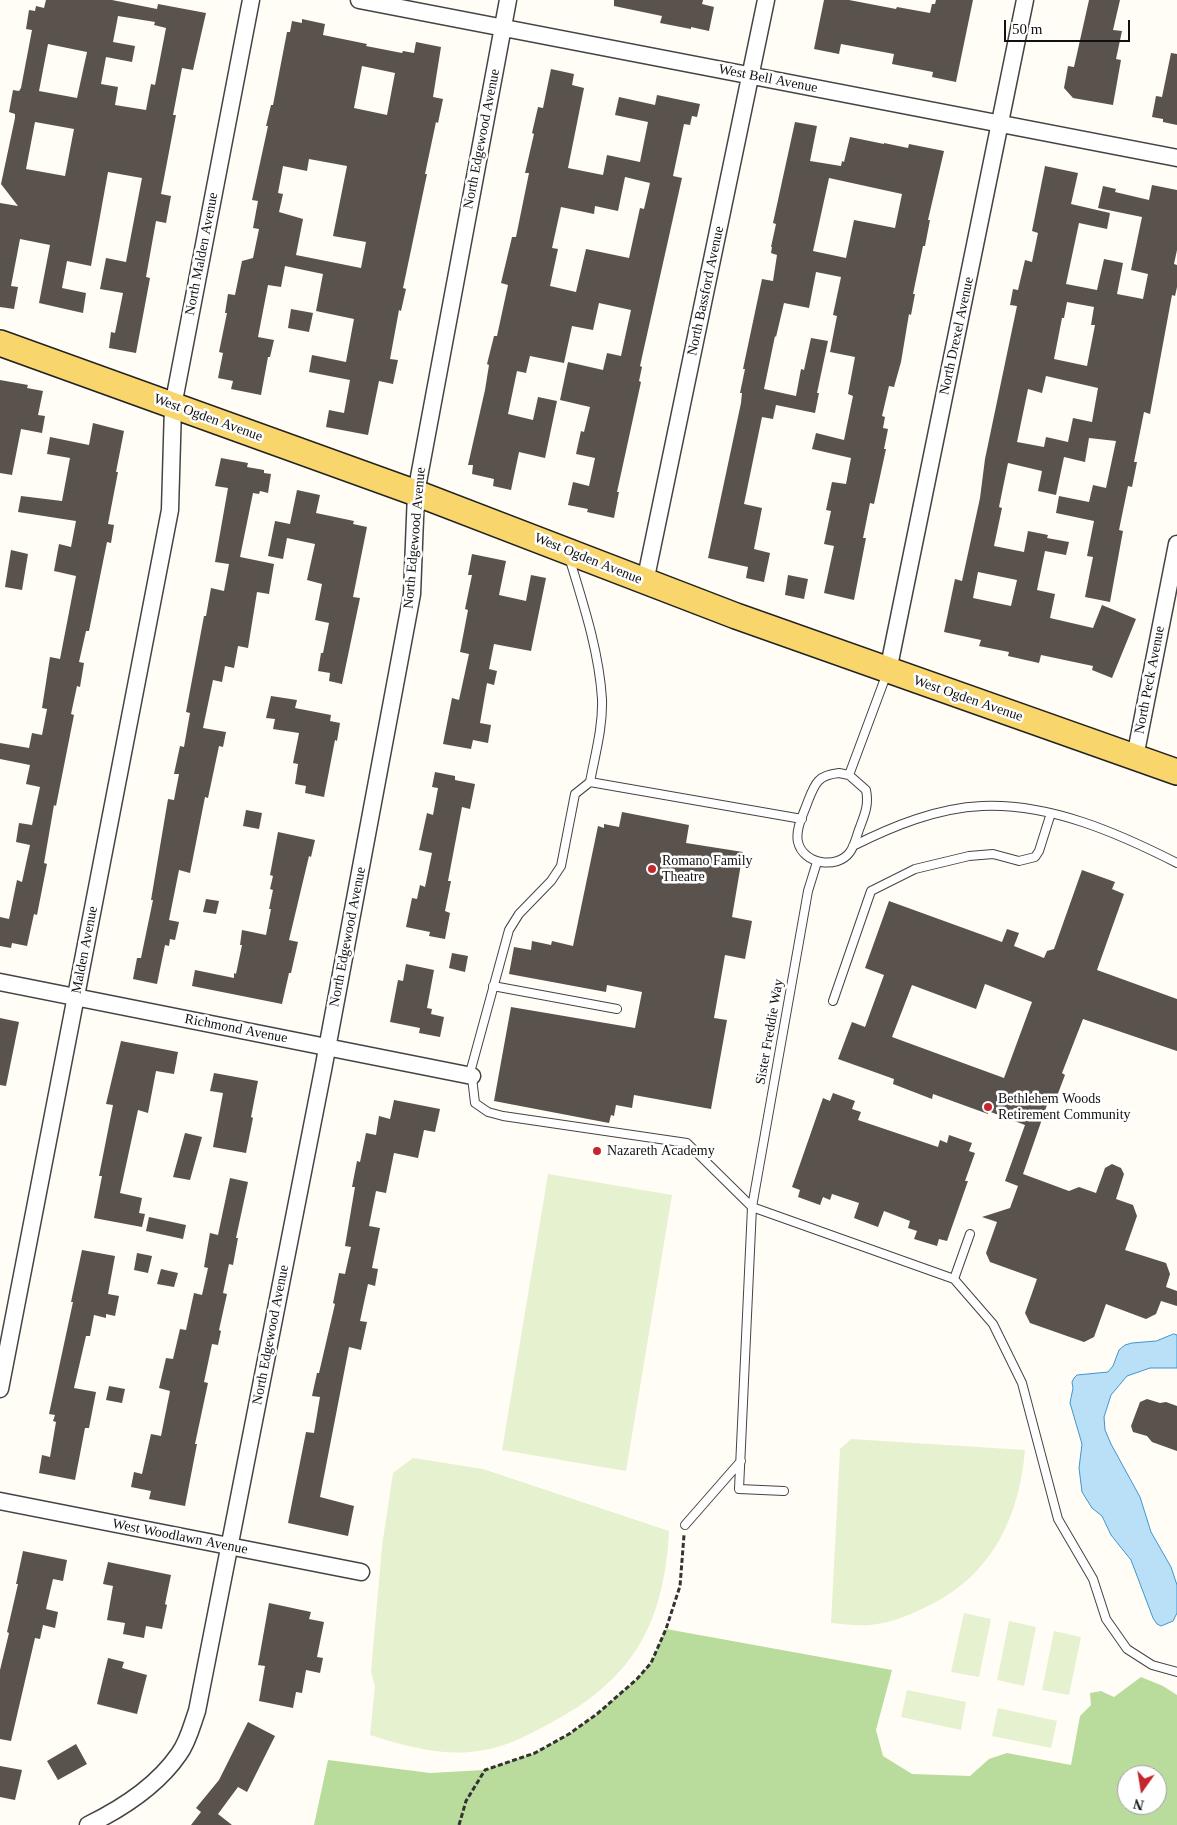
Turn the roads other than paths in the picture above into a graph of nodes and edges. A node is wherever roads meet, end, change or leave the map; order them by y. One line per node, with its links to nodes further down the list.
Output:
1 (250, 0): 11 (street, North Malden Avenue)
2 (359, 0): 6 (street, West Bell Avenue)
3 (508, 0): 6 (street, North Edgewood Avenue)
4 (766, 0): 7 (street, North Bassford Avenue)
5 (1025, 0): 8 (street, North Drexel Avenue)
6 (502, 28): 7 (street, West Bell Avenue); 12 (street, North Edgewood Avenue)
7 (751, 76): 8 (street, West Bell Avenue); 16 (street, North Bassford Avenue)
8 (1000, 125): 9 (street, West Bell Avenue); 17 (street, North Drexel Avenue)
9 (1177, 158)
10 (0, 342): 11 (main road, West Ogden Avenue)
11 (173, 406): 12 (main road, West Ogden Avenue); 13 (street, North Malden Avenue)
12 (416, 493): 15 (main road, West Ogden Avenue); 32 (street, North Edgewood Avenue)
13 (170, 510): 29 (street, Malden Avenue)
14 (1177, 544): 18 (street, North Peck Avenue)
15 (567, 551): 16 (main road, West Ogden Avenue); 21 (lane)
16 (645, 582): 17 (main road, West Ogden Avenue)
17 (888, 671): 18 (main road, West Ogden Avenue); 20 (lane)
18 (1135, 757): 19 (main road, West Ogden Avenue)
19 (1177, 772)
20 (849, 775): 23 (lane); 24 (lane)
21 (590, 782): 23 (lane); 28 (lane)
22 (1051, 813): 24 (lane); 26 (lane); 30 (lane)
23 (802, 819): 25 (lane)
24 (853, 846): 25 (lane)
25 (818, 862): 34 (lane, Sister Freddie Way)
26 (1177, 863)
27 (0, 982): 29 (street, Richmond Avenue)
28 (493, 986): 31 (lane); 33 (lane)
29 (76, 997): 32 (street, Richmond Avenue); 37 (street, Malden Avenue)
30 (834, 1001)
31 (617, 1009)
32 (327, 1047): 33 (street, Richmond Avenue); 42 (street, North Edgewood Avenue)
33 (472, 1076): 34 (lane)
34 (752, 1207): 36 (lane); 38 (lane, Sister Freddie Way)
35 (970, 1234): 36 (lane)
36 (954, 1280): 44 (lane)
37 (0, 1389)
38 (741, 1461): 39 (lane, Sister Freddie Way); 41 (lane)
39 (784, 1491)
40 (0, 1501): 42 (street, West Woodlawn Avenue)
41 (685, 1525)
42 (230, 1546): 43 (street, West Woodlawn Avenue); 45 (street, North Edgewood Avenue)
43 (361, 1572)
44 (1177, 1672)
45 (88, 1825)

